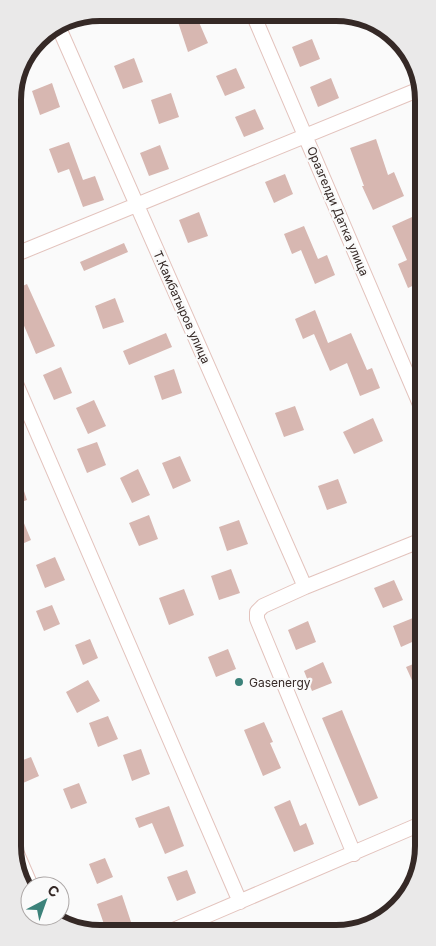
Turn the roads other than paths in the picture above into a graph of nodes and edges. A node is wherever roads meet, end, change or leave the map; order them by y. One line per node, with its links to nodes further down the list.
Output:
1 (257, 21): 4 (street, Оразгелди Датка улица)
2 (61, 32): 5 (street, Т.Камбатыров улица)
3 (414, 91): 4 (street)
4 (307, 137): 5 (street); 7 (street, Оразгелди Датка улица)
5 (137, 205): 6 (street); 10 (street, Т.Камбатыров улица)
6 (21, 252)
7 (415, 392)
8 (21, 395): 13 (street)
9 (415, 543): 10 (street)
10 (305, 587): 12 (street)
11 (415, 827): 12 (street)
12 (354, 854): 13 (street)
13 (240, 902): 14 (street)
14 (185, 925)

